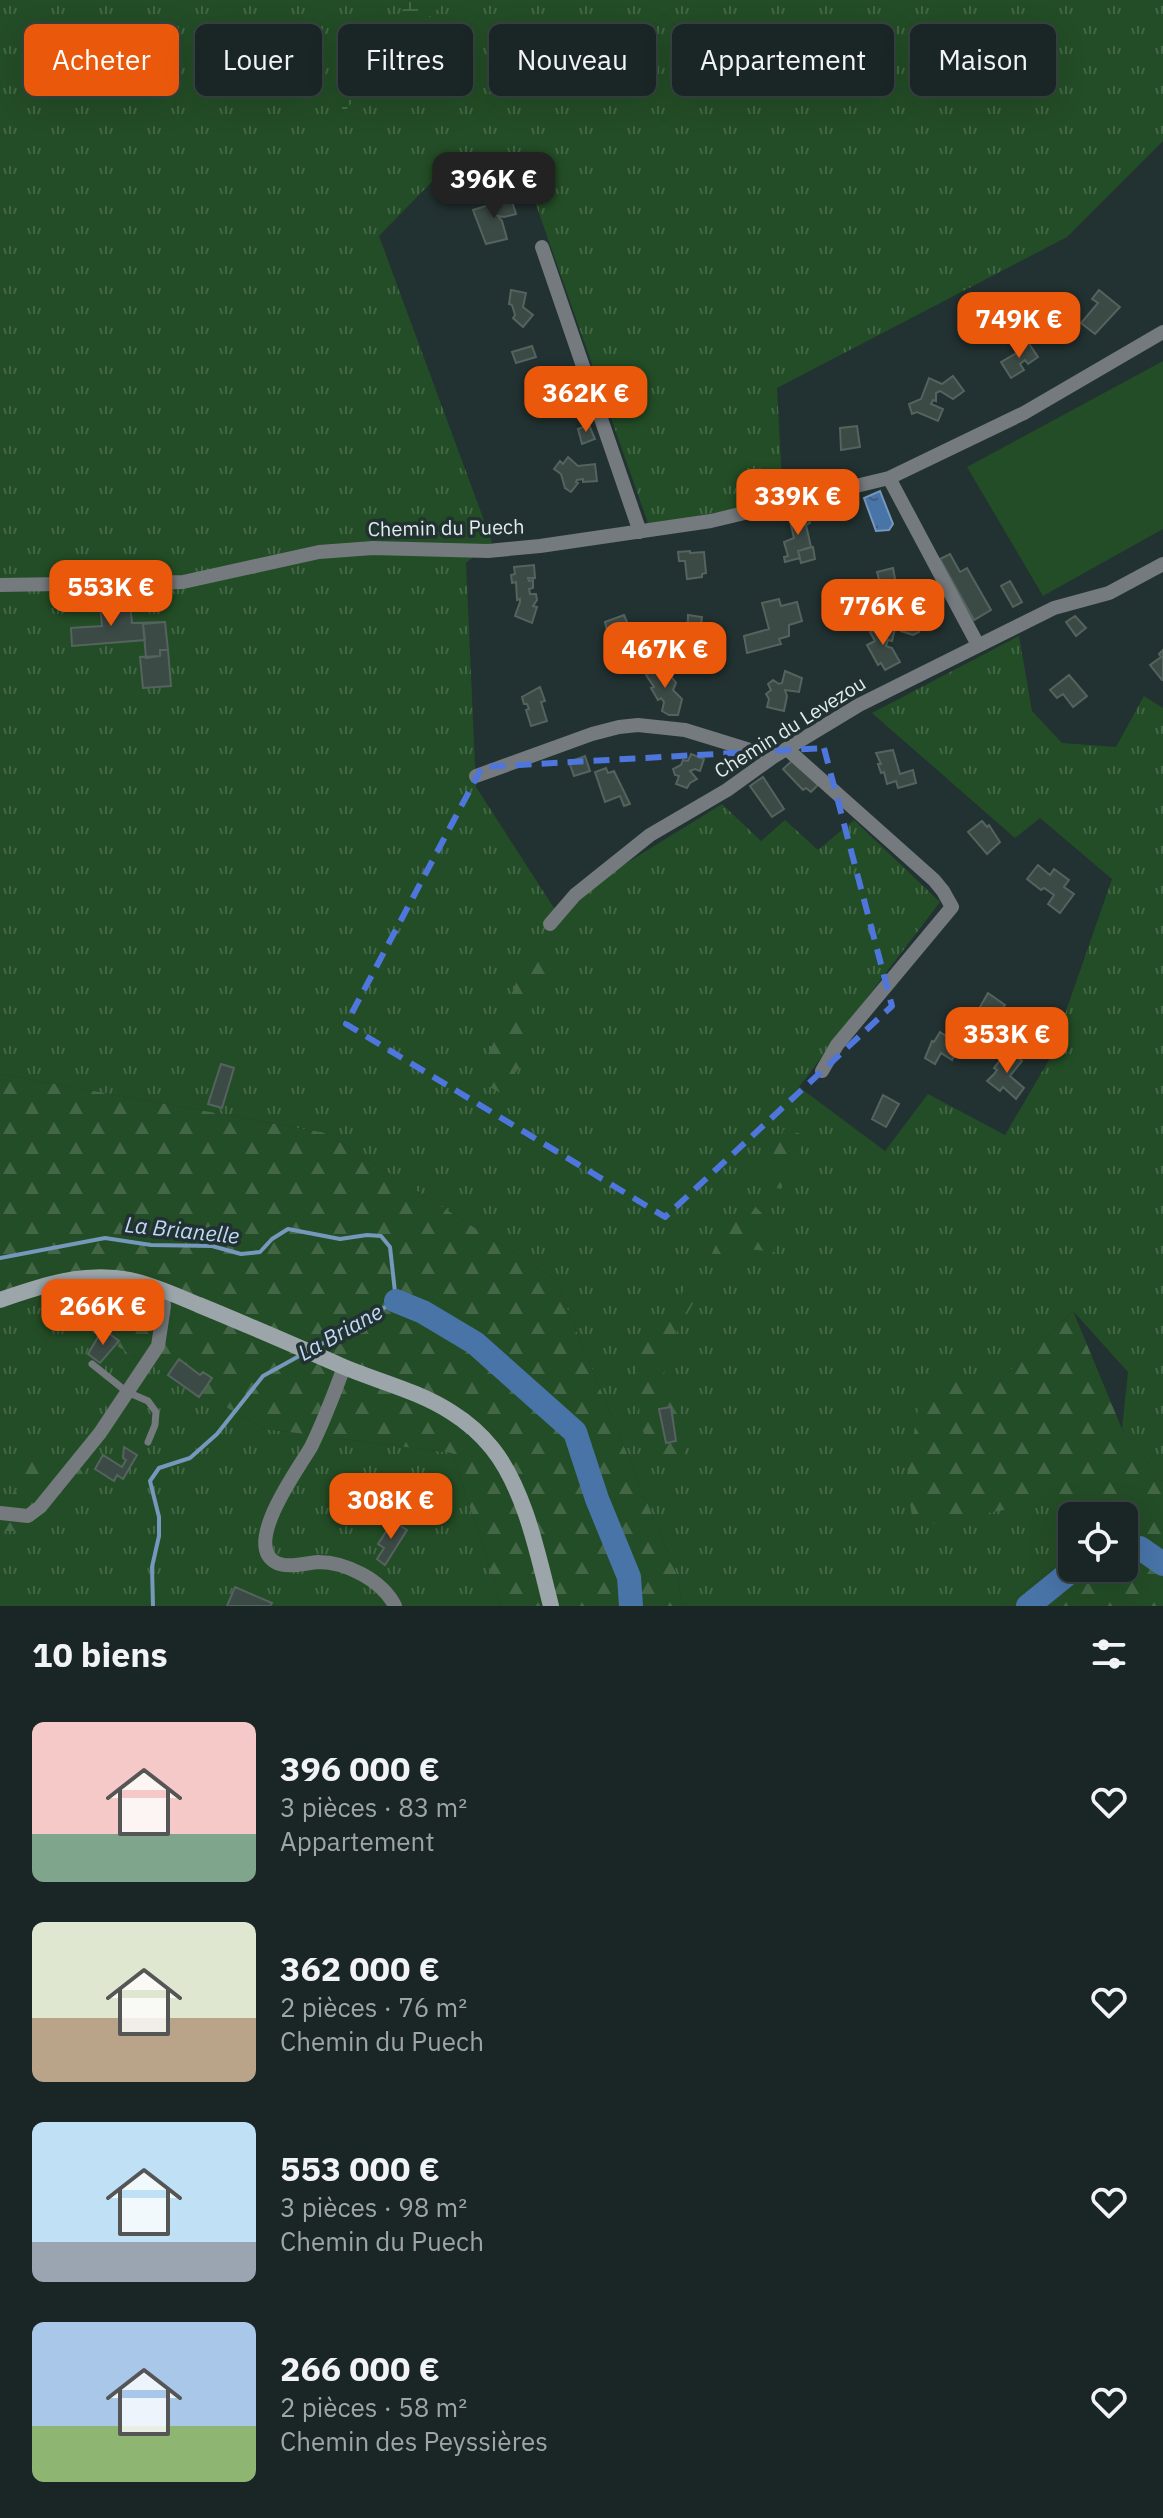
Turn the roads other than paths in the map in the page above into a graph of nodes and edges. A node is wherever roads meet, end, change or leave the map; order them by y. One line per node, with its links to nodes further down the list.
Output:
1 (542, 247): 4 (street)
2 (1163, 332): 3 (street, Chemin du Puech)
3 (889, 478): 4 (street, Chemin du Puech); 7 (street)
4 (640, 532): 6 (street, Chemin du Puech)
5 (1163, 564): 7 (street, Chemin du Levezou)
6 (0, 585)
7 (978, 645): 8 (street, Chemin du Levezou)
8 (787, 749): 9 (street, Chemin du Levezou); 12 (street)
9 (773, 757): 10 (street); 11 (street, Chemin du Levezou)
10 (476, 776)
11 (550, 924)
12 (822, 1071)
13 (163, 1291): 14 (main road); 16 (main road); 17 (street)
14 (0, 1300)
15 (92, 1364): 17 (lane)
16 (344, 1367): 20 (street); 21 (main road)
17 (127, 1392): 18 (lane); 19 (street)
18 (148, 1442)
19 (0, 1513)
20 (395, 1606)
21 (551, 1606)

